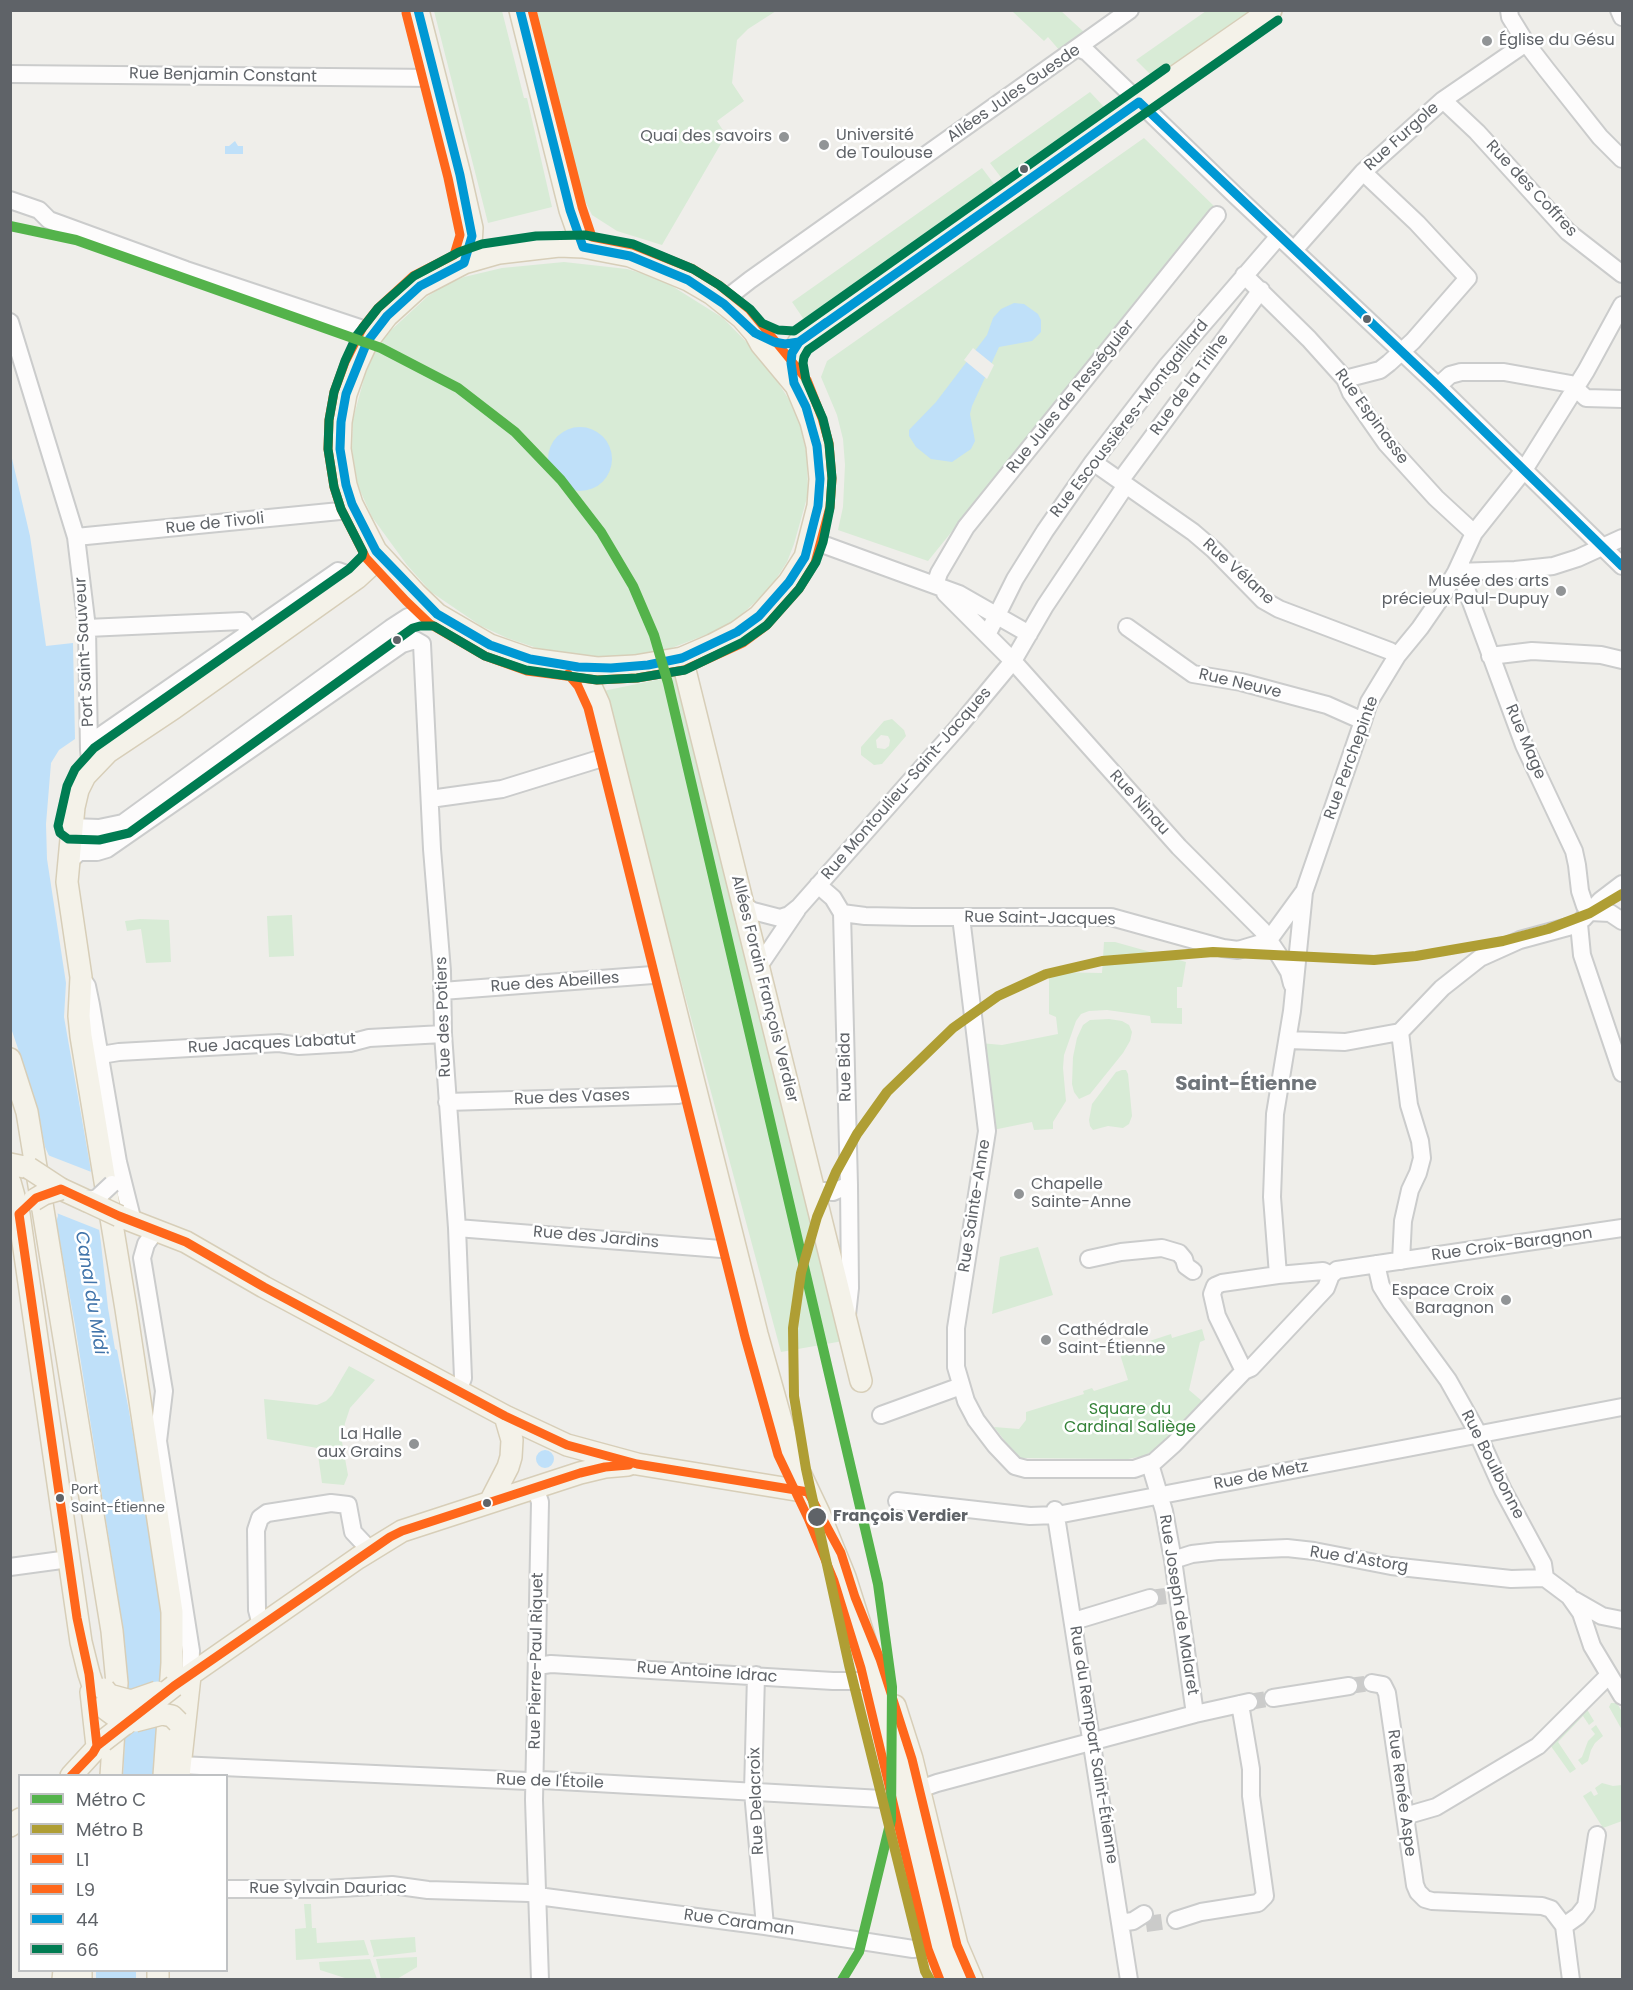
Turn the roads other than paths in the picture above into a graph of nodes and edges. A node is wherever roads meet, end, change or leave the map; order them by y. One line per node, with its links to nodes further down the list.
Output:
1 (418, 10): 11 (main road)
2 (520, 10): 19 (main road)
3 (1130, 10): 9 (street, Allées Jules Guesde)
4 (1271, 10): 13 (main road)
5 (1509, 10): 8 (street)
6 (1619, 10): 7 (street)
7 (1623, 16)
8 (1526, 43): 12 (street, Rue Furgole); 14 (street)
9 (1078, 48): 13 (street); 25 (street, Allées Jules Guesde)
10 (10, 74): 11 (street, Rue Benjamin Constant)
11 (435, 78): 21 (main road)
12 (1443, 100): 15 (street, Rue Furgole); 22 (street, Rue des Coffres)
13 (1139, 102): 18 (street); 30 (main road)
14 (1623, 159)
15 (1364, 172): 20 (street, Rue Furgole); 31 (street)
16 (10, 200): 29 (street)
17 (1217, 215): 50 (street, Rue Jules de Rességuier)
18 (1279, 236): 20 (street); 23 (street, Rue Escoussières-Montgaillard)
19 (583, 247): 21 (main road); 25 (main road)
20 (1294, 250): 31 (street)
21 (464, 263): 29 (main road)
22 (1623, 274)
23 (1244, 275): 24 (street, Rue Espinasse); 37 (street, Rue Escoussières-Montgaillard)
24 (1260, 290): 32 (street, Rue Espinasse); 39 (street, Rue de la Trilhe)
25 (724, 304): 28 (main road)
26 (1623, 305): 35 (street, Rue Perchepinte)
27 (10, 322): 42 (street, Port Saint-Sauveur)
28 (755, 333): 30 (main road); 33 (main road)
29 (373, 334): 40 (main road)
30 (799, 342): 33 (main road)
31 (1402, 352): 32 (street); 34 (street)
32 (1345, 379): 41 (street, Rue Espinasse)
33 (794, 383): 44 (main road)
34 (1437, 386): 35 (street); 38 (street)
35 (1576, 387): 36 (street); 38 (street, Rue Perchepinte)
36 (1623, 399)
37 (1093, 462): 39 (street, Rue Vélane); 54 (street, Rue Escoussières-Montgaillard)
38 (1524, 470): 41 (street, Rue Perchepinte); 45 (street)
39 (1123, 483): 58 (street, Rue de la Trilhe); 60 (street, Rue Vélane)
40 (352, 504): 42 (street, Rue de Tivoli); 46 (main road)
41 (1474, 533): 48 (street, Rue Perchepinte)
42 (76, 537): 56 (street, Port Saint-Sauveur)
43 (1623, 538): 45 (street)
44 (811, 540): 50 (street); 62 (main road)
45 (1602, 547): 47 (street); 48 (street)
46 (376, 551): 49 (main road); 53 (main road)
47 (1623, 566)
48 (1456, 572): 51 (street, Rue Perchepinte); 52 (street, Rue Mage)
49 (357, 578): 57 (street); 71 (main road)
50 (935, 585): 54 (street); 59 (street, Rue Ninau)
51 (1440, 599): 52 (street); 60 (street, Rue Perchepinte)
52 (1468, 599): 61 (street, Rue Mage)
53 (437, 614): 65 (main road); 66 (street)
54 (997, 614): 58 (street); 59 (street, Rue Escoussières-Montgaillard)
55 (1127, 627): 68 (street, Rue Neuve)
56 (87, 628): 57 (street); 69 (street, Port Saint-Sauveur)
57 (250, 632): 69 (street)
58 (1029, 634): 64 (street, Rue Montoulieu-Saint-Jacques)
59 (987, 635): 64 (street, Rue Ninau)
60 (1396, 656): 68 (street, Rue Perchepinte)
61 (1490, 656): 63 (street); 82 (street, Rue Mage)
62 (682, 657): 65 (main road); 78 (main road, Allées Forain François Verdier)
63 (1623, 660)
64 (1013, 661): 76 (street, Rue Montoulieu-Saint-Jacques); 84 (street, Rue Ninau)
65 (578, 667): 70 (main road)
66 (322, 678): 67 (street); 73 (street)
67 (333, 692): 72 (street, Rue des Potiers); 74 (street)
68 (1363, 721): 77 (street, Rue Perchepinte)
69 (90, 740): 71 (street, Port Saint-Sauveur)
70 (612, 755): 72 (street); 86 (main road)
71 (91, 767): 73 (main road, Port Saint-Sauveur)
72 (430, 800): 89 (street, Rue des Potiers)
73 (70, 827): 74 (main road, Port Saint-Sauveur)
74 (68, 862): 87 (main road, Port Saint-Sauveur)
75 (1623, 884): 82 (street)
76 (818, 885): 79 (street, Rue Montoulieu-Saint-Jacques); 80 (street)
77 (1304, 892): 84 (street); 88 (street)
78 (743, 905): 79 (street); 85 (main road, Allées Forain François Verdier)
79 (799, 907): 85 (street, Rue Montoulieu-Saint-Jacques)
80 (842, 913): 81 (street, Rue Saint-Jacques); 101 (street, Rue Bida)
81 (961, 917): 84 (street, Rue Saint-Jacques); 120 (street, Rue Sainte-Anne)
82 (1584, 918): 83 (street); 90 (street); 95 (street, Rue Mage)
83 (1623, 921)
84 (1269, 940): 88 (street, Rue Ninau)
85 (759, 966): 103 (main road, Allées Forain François Verdier)
86 (666, 974): 89 (street, Rue des Abeilles); 96 (main road)
87 (81, 976): 93 (street, Port Saint-Sauveur); 163 (main road)
88 (1294, 988): 92 (street)
89 (442, 991): 91 (street, Rue des Potiers)
90 (1400, 1032): 92 (street); 112 (street)
91 (443, 1034): 93 (street, Rue Jacques Labatut); 97 (street, Rue des Potiers)
92 (1288, 1040): 115 (street)
93 (101, 1055): 98 (street, Port Saint-Sauveur)
94 (10, 1059): 162 (main road)
95 (1623, 1073)
96 (696, 1091): 97 (street, Rue des Vases); 110 (main road)
97 (447, 1102): 107 (street, Rue des Potiers)
98 (118, 1162): 104 (street, Port Saint-Sauveur, bridge); 106 (street, Port Saint-Sauveur)
99 (20, 1166): 102 (main road, bridge)
100 (10, 1182): 105 (main road)
101 (849, 1185): 103 (street); 117 (street, Allées Forain François Verdier)
102 (61, 1189): 104 (main road); 105 (main road, bridge)
103 (814, 1190): 117 (main road, Allées Forain François Verdier)
104 (87, 1201): 106 (main road, bridge)
105 (26, 1207): 136 (main road)
106 (126, 1219): 108 (main road)
107 (457, 1228): 110 (street, Rue des Jardins); 121 (street, Rue des Potiers)
108 (156, 1230): 121 (main road); 151 (street)
109 (1622, 1232): 112 (street, Rue Croix-Baragnon)
110 (736, 1247): 129 (main road)
111 (1089, 1259): 114 (street)
112 (1401, 1261): 113 (street, Rue Croix-Baragnon)
113 (1374, 1264): 116 (street, Rue Croix-Baragnon); 125 (street, Rue Boulbonne)
114 (1193, 1271)
115 (1278, 1275): 116 (street); 118 (street)
116 (1330, 1278): 118 (street)
117 (846, 1322): 119 (main road, Allées Forain François Verdier)
118 (1244, 1371): 127 (street)
119 (861, 1381)
120 (961, 1386): 123 (street); 127 (street, Rue Sainte-Anne)
121 (459, 1389): 124 (main road)
122 (1623, 1407): 125 (street, Rue de Metz)
123 (881, 1415)
124 (505, 1416): 126 (main road); 132 (main road)
125 (1477, 1434): 130 (street, Rue de Metz); 139 (street, Rue Boulbonne)
126 (637, 1464): 128 (main road); 129 (main road)
127 (1150, 1464): 130 (street, Rue Joseph de Malaret)
128 (535, 1487): 132 (main road); 147 (street, Rue Pierre-Paul Riquet)
129 (808, 1492): 134 (main road)
130 (1160, 1496): 133 (street, Rue de Metz); 137 (street, Rue Joseph de Malaret)
131 (897, 1501): 133 (street, Rue de Metz)
132 (490, 1502): 135 (main road)
133 (1056, 1513): 144 (street, Rue du Rempart Saint-Étienne)
134 (824, 1524): 152 (main road); 168 (main road)
135 (370, 1550): 145 (main road); 145 (street)
136 (69, 1559): 138 (street); 149 (main road)
137 (1173, 1560): 139 (street, Rue d'Astorg); 140 (street, Rue Joseph de Malaret)
138 (10, 1567)
139 (1545, 1578): 141 (street)
140 (1165, 1596): 144 (street); 158 (street, Rue Joseph de Malaret)
141 (1569, 1596): 142 (street); 146 (street)
142 (1602, 1616): 143 (street); 146 (street)
143 (1623, 1620)
144 (1074, 1621): 161 (street, Rue du Rempart Saint-Étienne)
145 (261, 1625): 151 (main road)
146 (1587, 1628): 148 (street)
147 (537, 1666): 150 (street, Rue Antoine Idrac); 166 (street, Rue Pierre-Paul Riquet)
148 (1606, 1670): 155 (street); 169 (street)
149 (89, 1674): 156 (main road); 162 (main road)
150 (756, 1675): 152 (street, Rue Antoine Idrac); 167 (street, Rue Delacroix)
151 (182, 1681): 156 (main road, bridge); 159 (main road, bridge); 160 (main road)
152 (877, 1681): 168 (main road)
153 (1379, 1685): 169 (street, Rue Renée Aspe)
154 (1349, 1686): 157 (street)
155 (1623, 1696)
156 (104, 1698): 159 (main road, bridge)
157 (1273, 1698)
158 (1195, 1714): 161 (street, Rue de l'Étoile); 173 (street, Rue de l'Étoile)
159 (126, 1724): 160 (main road, bridge); 162 (main road, bridge)
160 (181, 1726): 163 (main road)
161 (1093, 1742): 168 (street, Rue de l'Étoile); 180 (street, Rue du Rempart Saint-Étienne)
162 (104, 1754): 164 (main road); 165 (main road)
163 (174, 1772): 166 (street, Rue de l'Étoile)
164 (74, 1774)
165 (91, 1774)
166 (534, 1780): 167 (street, Rue de l'Étoile); 172 (street, Rue Pierre-Paul Riquet)
167 (753, 1792): 168 (street, Rue de l'Étoile); 174 (street, Rue Delacroix)
168 (911, 1792): 176 (main road); 179 (main road)
169 (1405, 1816): 175 (street, Rue Renée Aspe)
170 (1597, 1835): 175 (street)
171 (228, 1889): 172 (street, Rue Sylvain Dauriac)
172 (537, 1895): 174 (street, Rue Caraman); 177 (street, Rue Pierre-Paul Riquet)
173 (1175, 1915)
174 (765, 1926): 176 (street, Rue Caraman)
175 (1563, 1926): 181 (street)
176 (933, 1948): 178 (main road)
177 (540, 1980)
178 (953, 1980)
179 (972, 1980)
180 (1129, 1980)
181 (1571, 1980)

